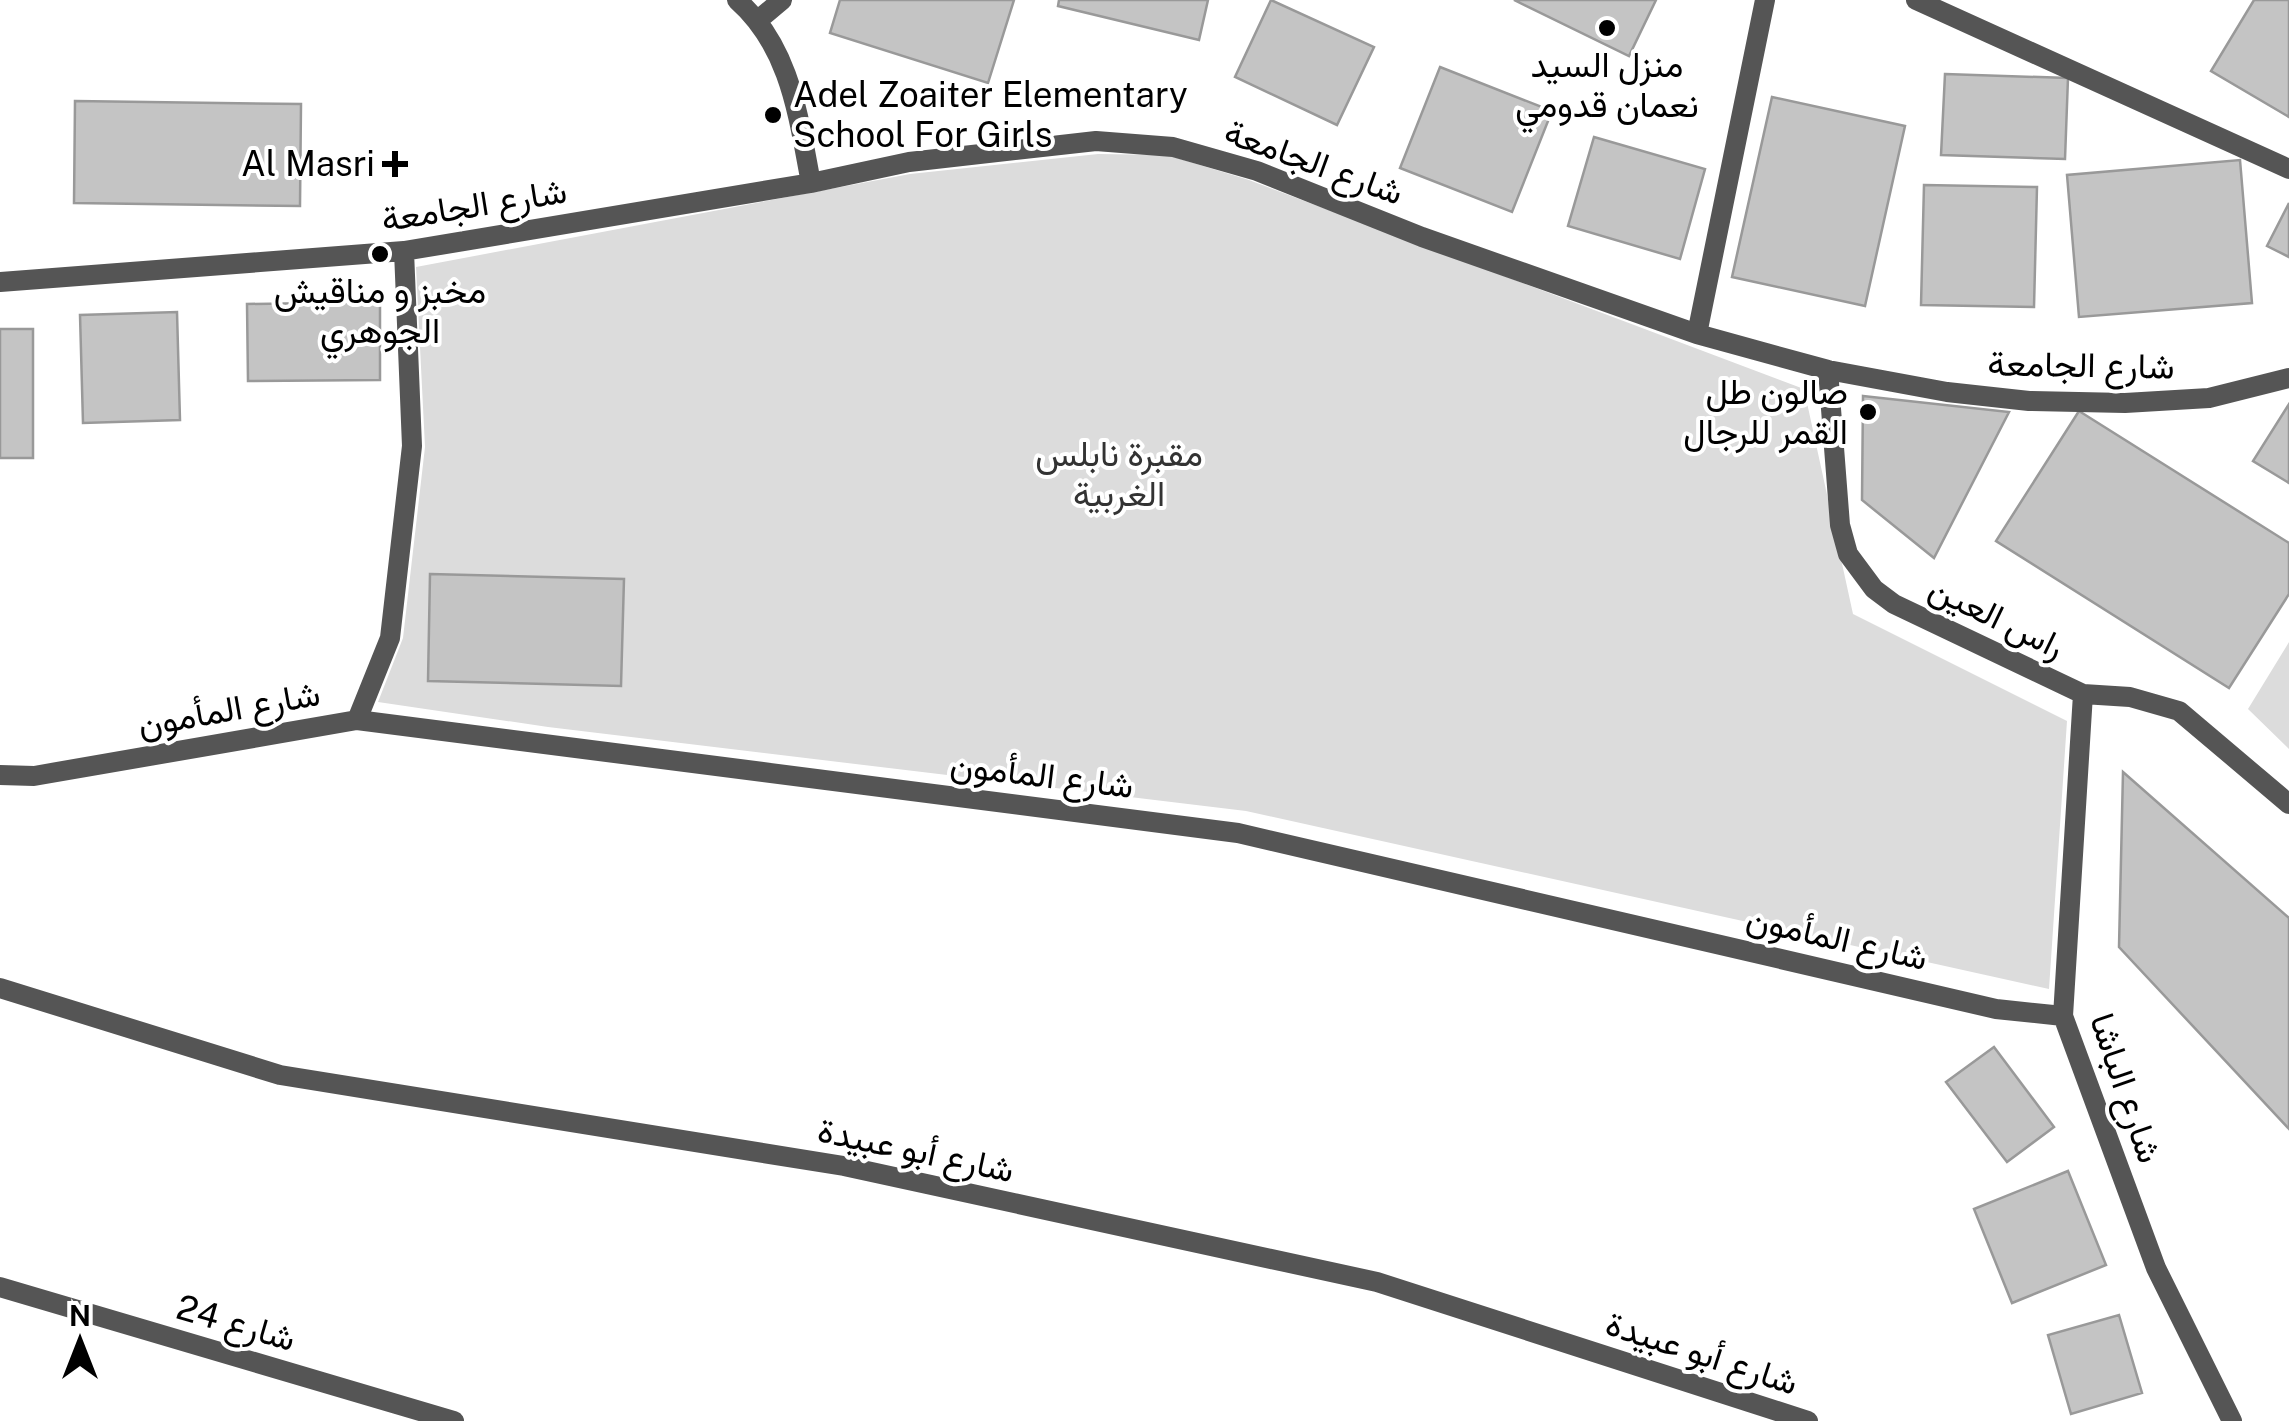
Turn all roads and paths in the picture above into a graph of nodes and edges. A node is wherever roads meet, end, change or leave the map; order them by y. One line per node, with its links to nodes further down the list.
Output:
1 (738, 0): 5 (street)
2 (782, 0): 5 (street)
3 (1766, 0): 10 (street)
4 (1916, 0): 6 (street)
5 (758, 21): 7 (street)
6 (2289, 169)
7 (811, 183): 8 (street, شارع الجامعة); 10 (street, شارع الجامعة)
8 (404, 251): 9 (street, شارع الجامعة); 14 (street)
9 (0, 282)
10 (1697, 334): 11 (street, شارع الجامعة)
11 (1828, 370): 12 (street, شارع الجامعة); 13 (street, راس العين)
12 (2289, 378)
13 (2083, 694): 16 (street, راس العين); 18 (street, شارع الباشا)
14 (357, 720): 15 (street, شارع المأمون); 18 (street, شارع المأمون)
15 (0, 775)
16 (2289, 804)
17 (0, 988): 21 (street, شارع أبو عبيدة)
18 (2063, 1016): 22 (street, شارع الباشا)
19 (0, 1287): 20 (street, شارع 24)
20 (454, 1421)
21 (1808, 1421)
22 (2232, 1421)

